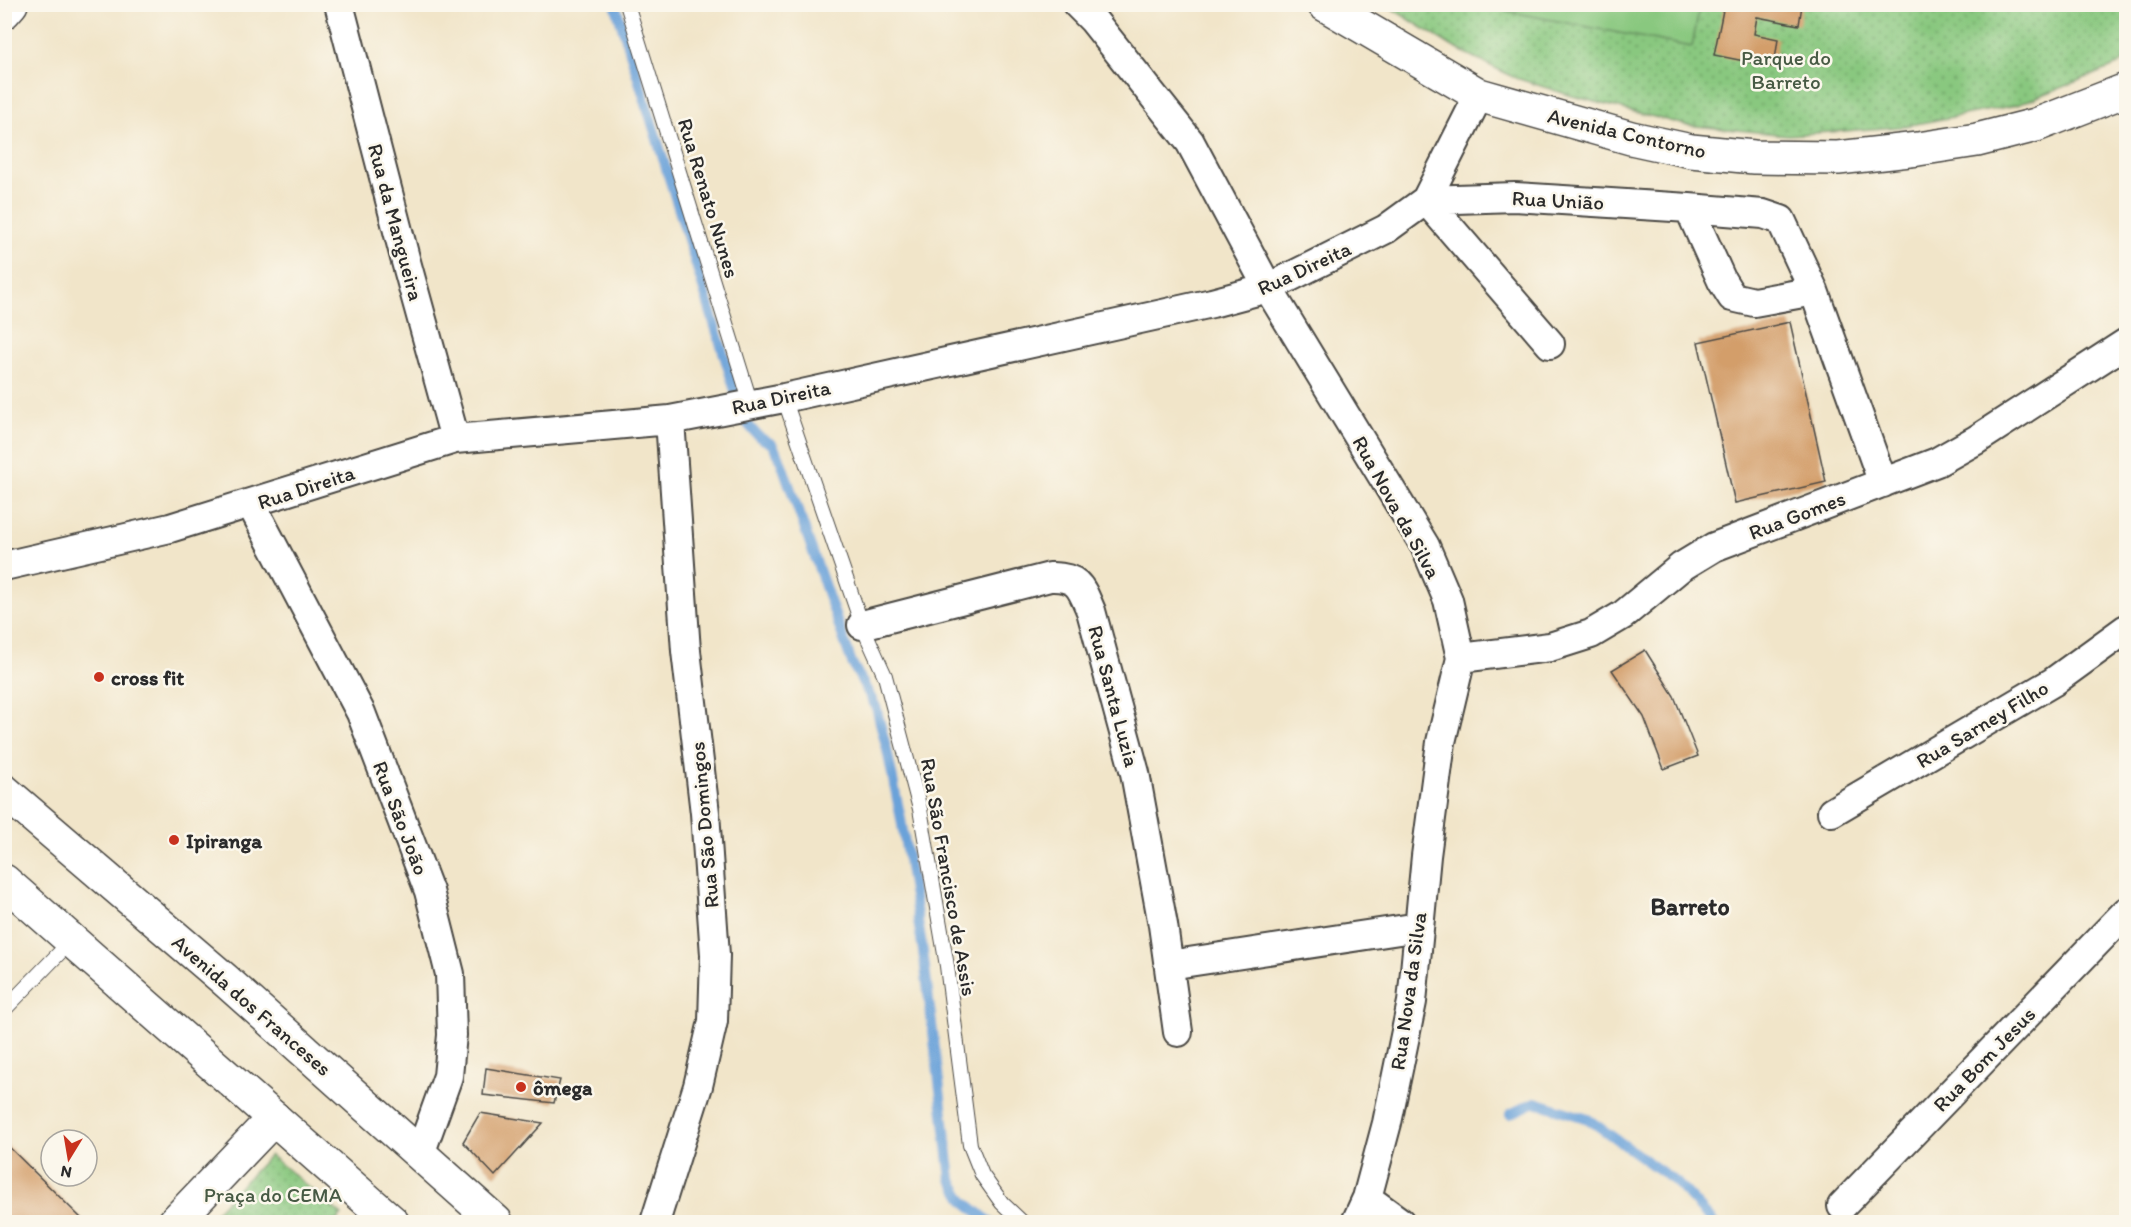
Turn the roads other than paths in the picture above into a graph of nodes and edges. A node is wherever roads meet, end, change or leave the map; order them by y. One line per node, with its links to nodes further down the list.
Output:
1 (11, 4): 6 (main road)
2 (339, 4): 18 (street, Rua da Mangueira)
3 (627, 4): 16 (lane, Rua Renato Nunes)
4 (1077, 4): 11 (street, Rua Nova da Silva)
5 (1324, 4): 8 (main road, Avenida Contorno)
6 (4, 12)
7 (2127, 90): 8 (main road, Avenida Contorno)
8 (1479, 95): 9 (street, Rua Direita)
9 (1426, 200): 10 (street, Rua União); 11 (street, Rua Direita); 14 (street)
10 (1689, 208): 12 (street, Rua União); 12 (street)
11 (1268, 288): 15 (street, Rua Direita); 24 (street, Rua Nova da Silva)
12 (1814, 291): 19 (street, Rua União)
13 (2127, 343): 19 (street, Rua Gomes)
14 (1550, 344)
15 (784, 398): 16 (street, Rua Direita); 22 (lane, Rua São Francisco de Assis)
16 (749, 404): 17 (street, Rua Direita)
17 (670, 420): 18 (street, Rua Direita); 41 (street, Rua São Domingos)
18 (455, 439): 20 (street, Rua Direita)
19 (1883, 483): 24 (street, Rua Gomes)
20 (251, 504): 21 (street, Rua Direita); 35 (street, Rua São João)
21 (4, 566)
22 (862, 625): 31 (street, Rua Santa Luzia); 42 (lane, Rua São Francisco de Assis)
23 (2127, 629): 26 (street, Rua Sarney Filho)
24 (1461, 658): 29 (street, Rua Nova da Silva)
25 (4, 791): 35 (main road, Avenida dos Franceses)
26 (1832, 813)
27 (6, 885): 30 (main road)
28 (2127, 912): 36 (street, Rua Bom Jesus)
29 (1419, 927): 31 (street); 37 (street, Rua Nova da Silva)
30 (72, 940): 32 (lane); 34 (main road)
31 (1169, 965): 33 (street, Rua Santa Luzia)
32 (4, 1010)
33 (1178, 1032)
34 (274, 1118): 38 (main road); 39 (main road)
35 (420, 1154): 40 (main road, Avenida dos Franceses)
36 (1842, 1206)
37 (1362, 1210): 43 (street)
38 (380, 1219)
39 (175, 1222)
40 (496, 1222)
41 (656, 1222)
42 (1022, 1222)
43 (1400, 1222)

